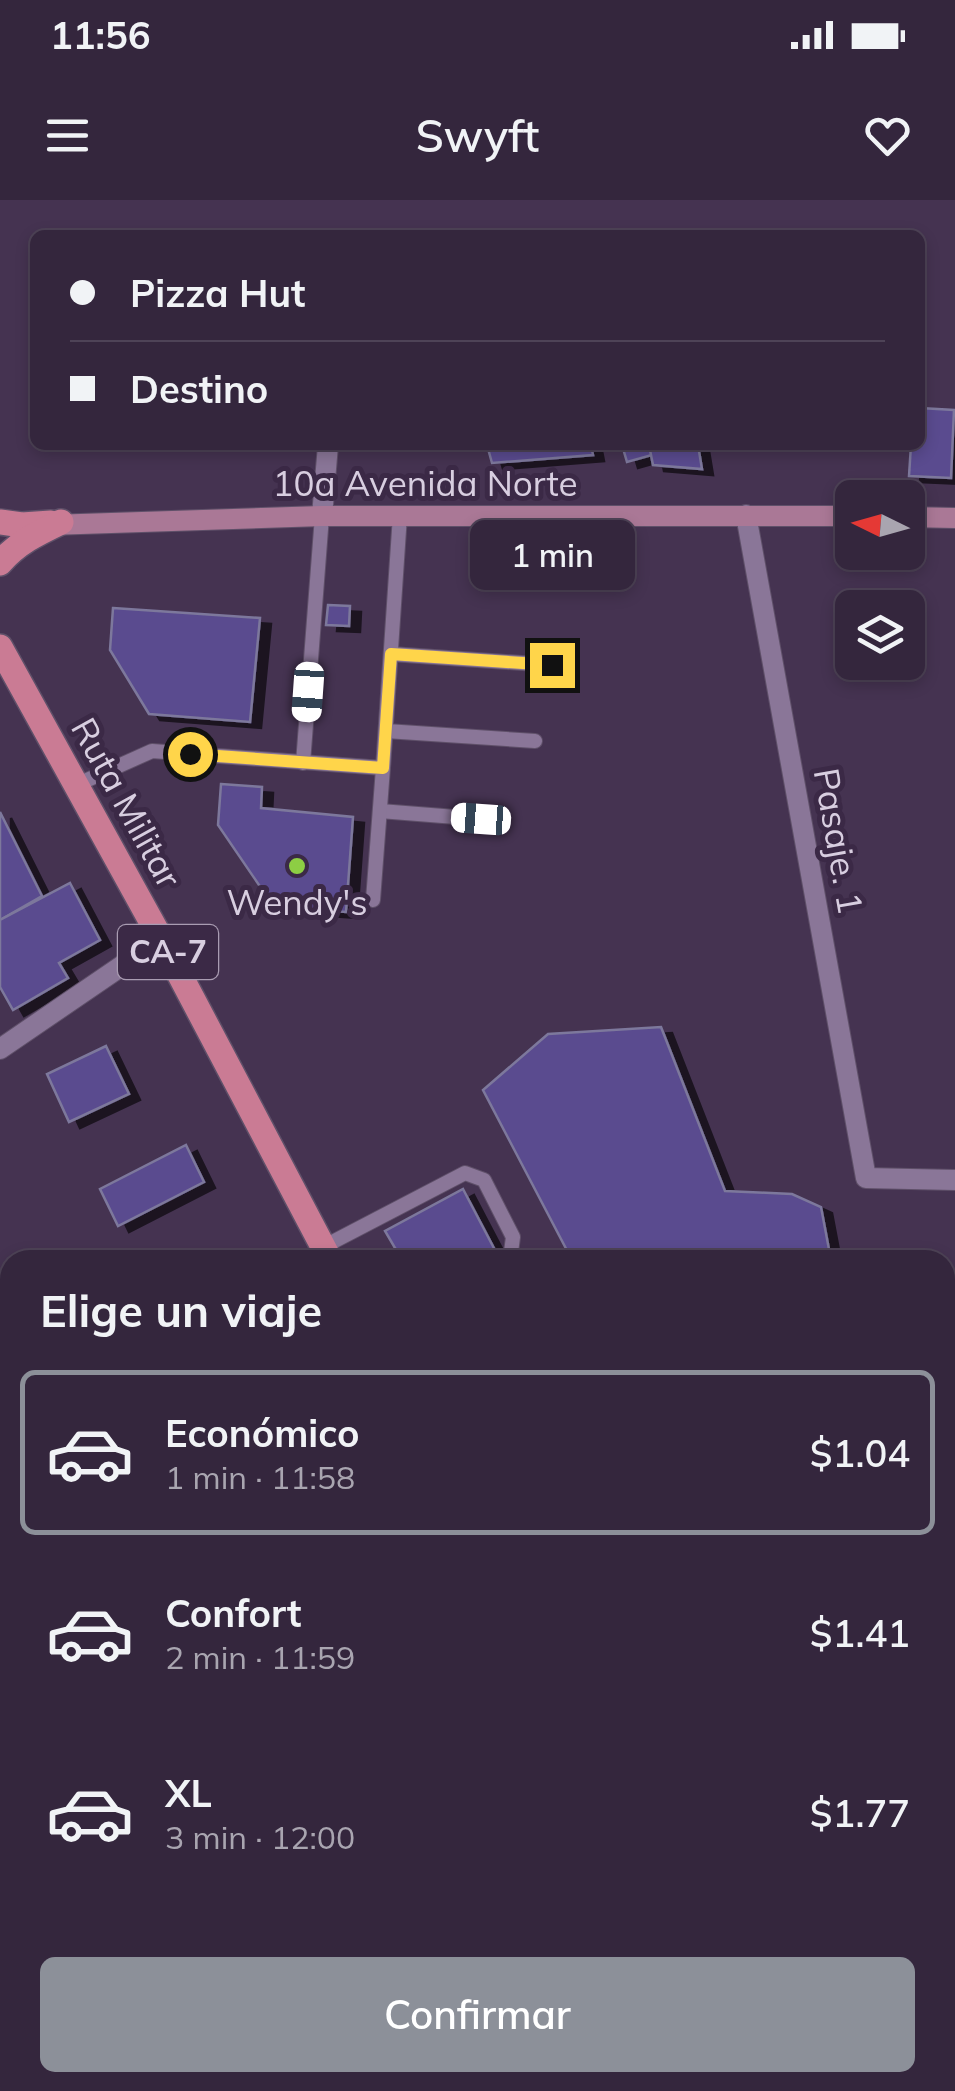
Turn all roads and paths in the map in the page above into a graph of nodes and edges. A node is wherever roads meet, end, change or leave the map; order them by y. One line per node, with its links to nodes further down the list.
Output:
1 (328, 450): 3 (street)
2 (746, 515): 4 (street, 10a Avenida Norte); 5 (street, 10a Avenida Norte); 25 (street, Pasaje. 1)
3 (322, 516): 4 (street, 10a Avenida Norte); 9 (street, 10a Avenida Norte); 17 (lane)
4 (400, 516): 13 (lane)
5 (835, 516)
6 (925, 517): 7 (street)
7 (955, 518)
8 (0, 522): 9 (main road)
9 (62, 522): 10 (street, 10a Avenida Norte); 11 (main road)
10 (0, 534)
11 (0, 563)
12 (0, 647): 19 (main road, Ruta Militar / CA-7)
13 (391, 654): 14 (lane); 15 (lane)
14 (552, 665)
15 (386, 732): 16 (lane); 18 (lane)
16 (536, 741)
17 (303, 763): 18 (lane); 19 (lane)
18 (383, 768): 20 (lane)
19 (76, 786): 23 (main road, Ruta Militar / CA-7)
20 (380, 812): 21 (lane); 22 (lane)
21 (481, 819)
22 (373, 900)
23 (161, 938): 24 (street); 26 (main road, Ruta Militar / CA-7)
24 (0, 1049)
25 (955, 1180)
26 (324, 1250)
27 (331, 1250): 28 (lane)
28 (512, 1250)

